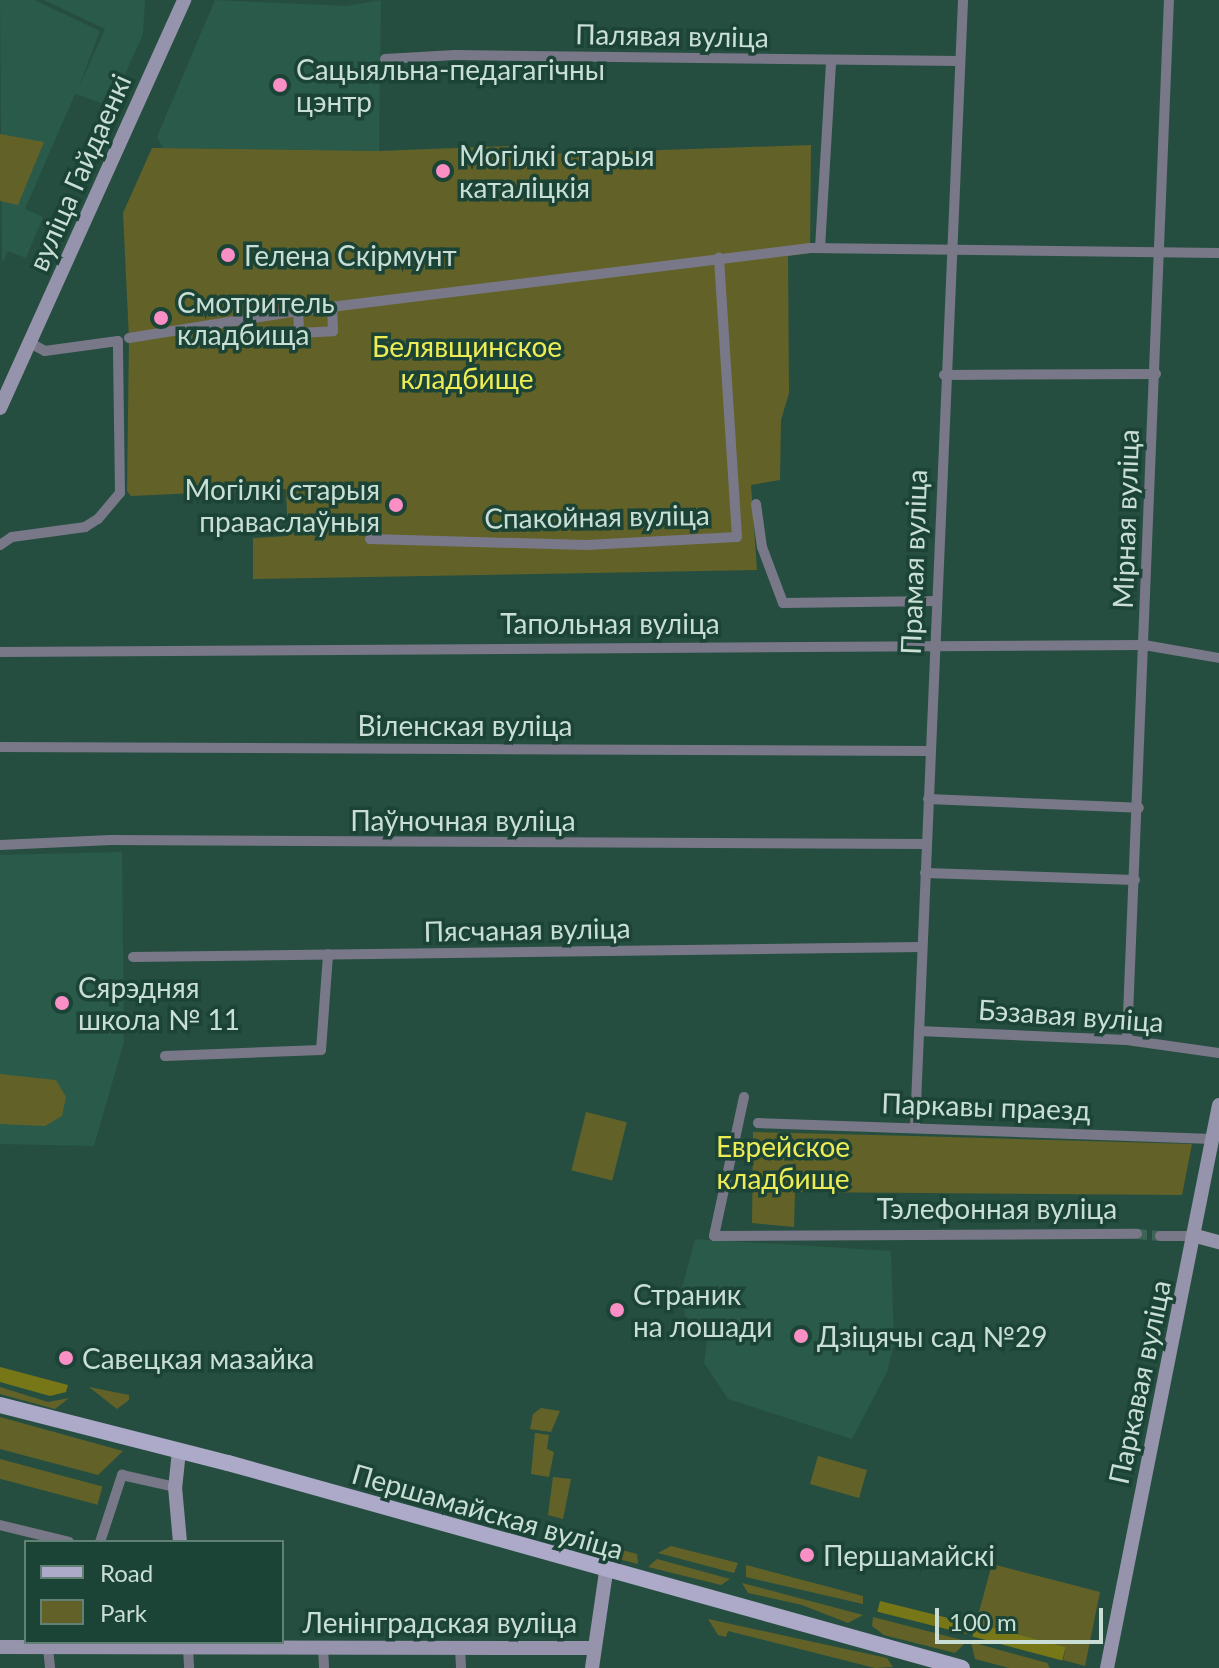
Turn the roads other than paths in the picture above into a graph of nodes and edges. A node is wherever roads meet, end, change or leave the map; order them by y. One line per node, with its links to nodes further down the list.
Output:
1 (184, 0): 15 (street, вуліца Гайдаенкі)
2 (963, 0): 6 (street, Прамая вуліца)
3 (1169, 0): 8 (street, Мірная вуліца)
4 (385, 59): 5 (street, Палявая вуліца)
5 (831, 61): 6 (street, Палявая вуліца); 7 (street)
6 (959, 61): 10 (street, Прамая вуліца)
7 (820, 248): 10 (street); 11 (street)
8 (1159, 253): 9 (street); 10 (street); 16 (street, Мірная вуліца)
9 (1219, 253)
10 (951, 254): 17 (street, Прамая вуліца)
11 (719, 258): 12 (street); 20 (street, Спакойная вуліца)
12 (332, 307): 13 (street); 13 (street)
13 (298, 311): 14 (street)
14 (129, 338)
15 (30, 343): 18 (street, вуліца Гайдаенкі); 21 (street)
16 (1156, 374): 17 (street); 24 (street, Мірная вуліца)
17 (944, 375): 22 (street, Прамая вуліца)
18 (0, 408)
19 (756, 504): 22 (street)
20 (370, 539)
21 (0, 545)
22 (937, 601): 23 (street, Прамая вуліца)
23 (936, 645): 24 (street, Тапольная вуліца); 25 (street, Тапольная вуліца); 28 (street, Прамая вуліца)
24 (1144, 645): 26 (street, Тапольная вуліца); 30 (street, Мірная вуліца)
25 (0, 652)
26 (1219, 658)
27 (0, 747): 28 (street, Віленская вуліца)
28 (930, 751): 29 (street, Прамая вуліца)
29 (928, 799): 30 (street); 31 (street, Прамая вуліца)
30 (1139, 808): 34 (street, Мірная вуліца)
31 (926, 844): 32 (street, Паўночная вуліца); 33 (street, Прамая вуліца)
32 (0, 845)
33 (925, 873): 34 (street); 35 (street, Прамая вуліца)
34 (1135, 880): 39 (street, Мірная вуліца)
35 (922, 947): 36 (street, Пясчаная вуліца); 38 (street, Прамая вуліца)
36 (328, 954): 37 (street, Пясчаная вуліца); 41 (street)
37 (133, 957)
38 (919, 1031): 39 (street, Бэзавая вуліца); 45 (street, Прамая вуліца)
39 (1127, 1040): 40 (street, Бэзавая вуліца)
40 (1219, 1053)
41 (165, 1056)
42 (744, 1097): 47 (street, Тэлефонная вуліца)
43 (1219, 1105): 46 (street, Паркавая вуліца)
44 (758, 1123): 45 (street, Паркавы праезд)
45 (915, 1127): 46 (street, Паркавы праезд)
46 (1213, 1139): 49 (street, Паркавая вуліца)
47 (1137, 1234)
48 (1160, 1236): 49 (street)
49 (1196, 1236): 50 (street); 71 (street, Паркавая вуліца)
50 (1219, 1242)
51 (0, 1405): 52 (main road, Першамайская вуліца)
52 (179, 1451): 53 (street); 58 (main road, Першамайская вуліца)
53 (175, 1487): 56 (street); 57 (street)
54 (0, 1525): 55 (street)
55 (61, 1540)
56 (101, 1540)
57 (180, 1540)
58 (606, 1572): 64 (street); 70 (main road, Першамайская вуліца)
59 (188, 1645): 61 (street, Ленінградская вуліца); 62 (street, Ленінградская вуліца); 66 (street)
60 (0, 1647): 62 (street, Ленінградская вуліца)
61 (323, 1647): 63 (street, Ленінградская вуліца); 67 (street)
62 (48, 1648): 65 (street)
63 (460, 1648): 64 (street, Ленінградская вуліца); 68 (street)
64 (591, 1648): 69 (street)
65 (50, 1668)
66 (189, 1668)
67 (324, 1668)
68 (461, 1668)
69 (592, 1668)
70 (962, 1668)
71 (1107, 1668)

